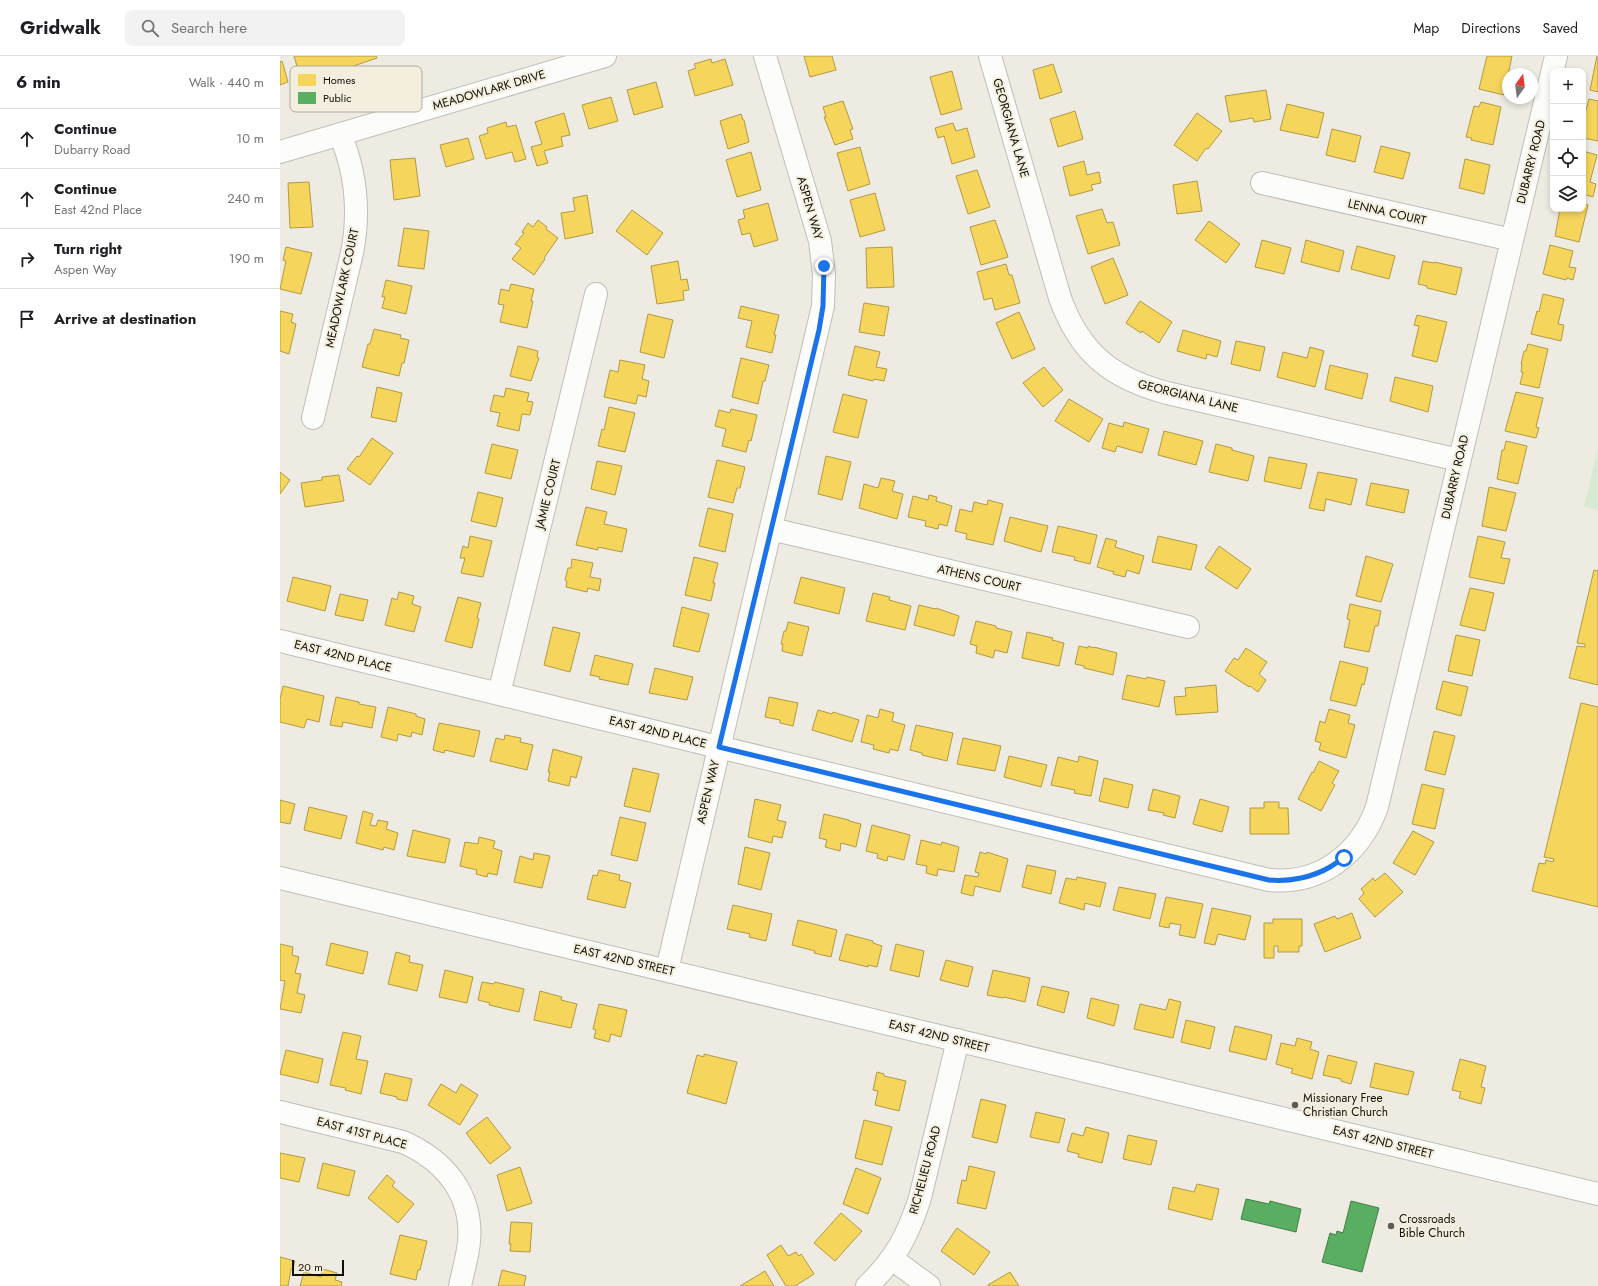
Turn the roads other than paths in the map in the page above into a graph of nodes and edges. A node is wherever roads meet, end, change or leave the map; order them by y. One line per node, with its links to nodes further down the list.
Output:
1 (605, 56): 5 (street, MEADOWLARK DRIVE)
2 (765, 56): 14 (street, ASPEN WAY)
3 (990, 56): 13 (street, GEORGIANA LANE)
4 (1556, 56): 10 (street, DUBARRY ROAD)
5 (422, 110)
6 (415, 112): 7 (street, MEADOWLARK DRIVE)
7 (340, 134): 8 (street, MEADOWLARK DRIVE); 12 (street, MEADOWLARK COURT)
8 (280, 152)
9 (1262, 183): 10 (street, LENNA COURT)
10 (1512, 240): 13 (street, DUBARRY ROAD)
11 (596, 294): 17 (street, JAMIE COURT)
12 (313, 418)
13 (1459, 460): 19 (street, DUBARRY ROAD)
14 (771, 529): 15 (street, ATHENS COURT); 18 (street, ASPEN WAY)
15 (1188, 627)
16 (280, 641): 17 (street, EAST 42ND PLACE)
17 (500, 694): 18 (street, EAST 42ND PLACE)
18 (719, 747): 19 (street, EAST 42ND PLACE); 21 (street, ASPEN WAY)
19 (1317, 874)
20 (280, 878): 21 (street, EAST 42ND STREET)
21 (667, 970): 22 (street, EAST 42ND STREET)
22 (958, 1040): 24 (street, EAST 42ND STREET); 25 (street, RICHELIEU ROAD)
23 (280, 1112): 26 (street, EAST 41ST PLACE)
24 (1598, 1194)
25 (892, 1259): 27 (street, RICHELIEU ROAD); 28 (street)
26 (460, 1286)
27 (867, 1286)
28 (929, 1286)

